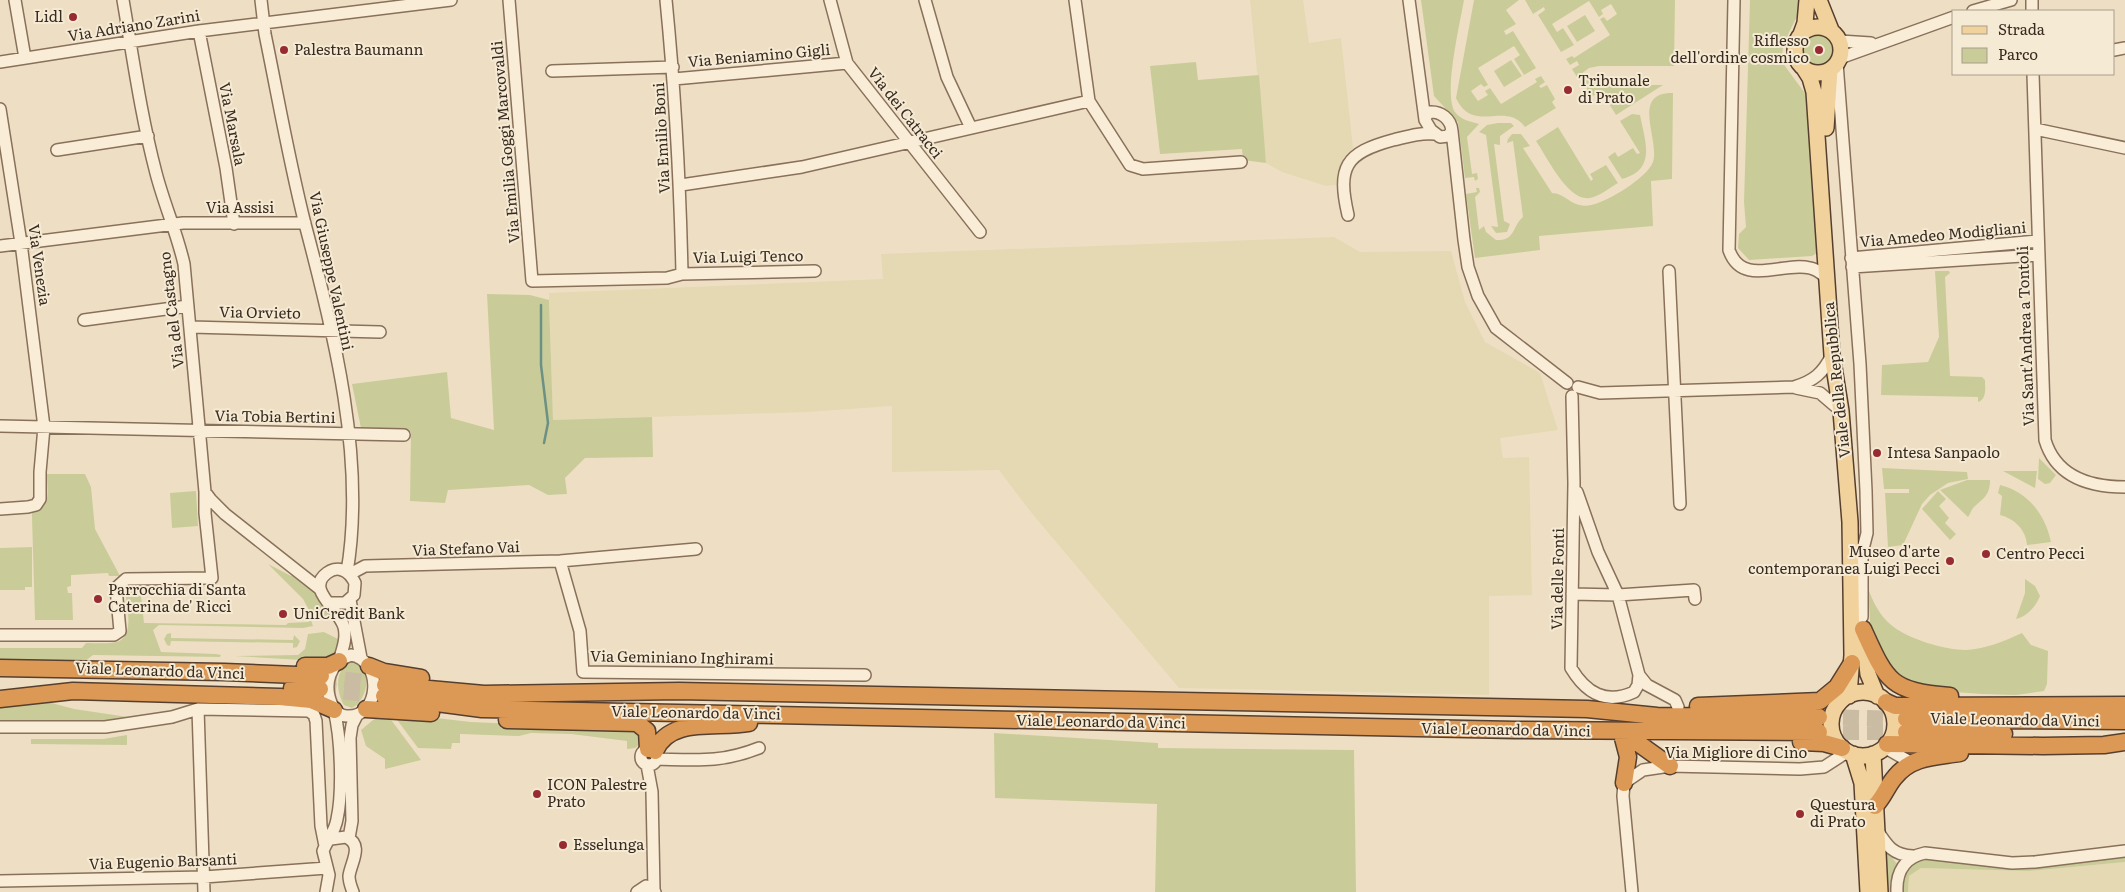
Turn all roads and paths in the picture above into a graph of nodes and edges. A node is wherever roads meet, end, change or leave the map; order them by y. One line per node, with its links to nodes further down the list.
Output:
1 (15, 0): 24 (street)
2 (123, 0): 22 (street, Via del Castagno)
3 (261, 0): 18 (street, Via Giuseppe Valentini)
4 (451, 0): 15 (street, Via Adriano Zarini)
5 (509, 0): 68 (street, Via Emilia Goggi Marcovaldi)
6 (666, 0): 28 (street, Via Emilio Boni)
7 (830, 0): 26 (street, Via dei Catracci)
8 (924, 0): 38 (street)
9 (1075, 0): 34 (street)
10 (1409, 0): 33 (street)
11 (1734, 0): 63 (street)
12 (1807, 0): 20 (main road, Viale della Repubblica)
13 (1819, 0): 21 (main road, Viale della Repubblica)
14 (2005, 1): 16 (street)
15 (404, 2): 18 (street, Via Adriano Zarini)
16 (1976, 10)
17 (1952, 18): 23 (street)
18 (263, 23): 19 (street, Via Adriano Zarini); 51 (street, Via Giuseppe Valentini)
19 (198, 31): 22 (street, Via Adriano Zarini); 53 (street, Via Marsala)
20 (1801, 34): 21 (main road); 29 (main road, Viale della Repubblica)
21 (1836, 36): 23 (street); 27 (main road, Viale della Repubblica)
22 (130, 41): 24 (street, Via Adriano Zarini); 42 (street, Via del Castagno)
23 (1875, 44): 27 (street)
24 (25, 58): 25 (street, Via Adriano Zarini)
25 (0, 62)
26 (847, 63): 32 (street, Via Beniamino Gigli); 44 (street, Via dei Catracci)
27 (1836, 64): 29 (main road); 62 (street, Viale della Repubblica); 102 (main road, Viale della Repubblica)
28 (673, 67): 30 (street); 32 (street, Via Emilio Boni)
29 (1803, 67): 59 (main road, Viale della Repubblica)
30 (552, 71)
31 (2033, 75): 39 (street, Via Sant'Andrea a Tontoli)
32 (674, 79): 49 (street, Via Emilio Boni)
33 (1420, 88): 36 (street); 37 (street)
34 (1089, 102): 38 (street); 47 (street)
35 (0, 108): 56 (street, Via Venezia)
36 (1440, 113): 37 (street); 40 (street)
37 (1425, 119): 41 (street); 43 (street)
38 (970, 128): 44 (street)
39 (2035, 129): 45 (street); 55 (street, Via Sant'Andrea a Tontoli)
40 (1452, 131): 41 (street); 48 (street)
41 (1438, 135): 43 (street); 48 (street)
42 (148, 136): 46 (street); 52 (street, Via del Castagno)
43 (1410, 136): 50 (street)
44 (908, 142): 49 (street); 54 (street, Via dei Catracci)
45 (2125, 148)
46 (57, 150)
47 (1241, 162)
48 (1454, 165): 76 (street)
49 (680, 185): 66 (street, Via Emilio Boni)
50 (1348, 216)
51 (305, 223): 53 (street, Via Assisi); 72 (street, Via Giuseppe Valentini)
52 (174, 224): 53 (street, Via Assisi); 56 (street, Via Assisi); 69 (street, Via del Castagno)
53 (234, 224)
54 (980, 232)
55 (2038, 241): 57 (street, Via Amedeo Modigliani); 60 (street, Via Sant'Andrea a Tontoli)
56 (21, 243): 58 (street, Via Assisi); 80 (street, Via Venezia)
57 (2010, 244): 61 (street); 62 (street, Via Amedeo Modigliani)
58 (0, 246)
59 (1824, 253): 63 (street); 67 (main road, Viale della Repubblica)
60 (2039, 255): 61 (street, Via Amedeo Modigliani); 85 (street, Via Sant'Andrea a Tontoli)
61 (2011, 257): 62 (street, Via Amedeo Modigliani)
62 (1852, 262): 102 (street, Viale della Repubblica)
63 (1808, 267): 67 (street)
64 (815, 271): 66 (street, Via Luigi Tenco)
65 (1669, 271): 77 (street)
66 (682, 274): 68 (street, Via Luigi Tenco)
67 (1827, 278): 74 (main road, Viale della Repubblica)
68 (532, 282)
69 (188, 306): 70 (street); 71 (street, Via del Castagno)
70 (84, 320)
71 (191, 327): 72 (street, Via Orvieto); 81 (street, Via del Castagno)
72 (330, 330): 73 (street, Via Orvieto); 82 (street, Via Giuseppe Valentini)
73 (380, 332)
74 (1832, 355): 75 (street); 78 (main road, Viale della Repubblica)
75 (1794, 387): 77 (street); 78 (street)
76 (1572, 389): 77 (street); 84 (street, Via delle Fonti)
77 (1676, 392): 87 (street)
78 (1841, 410): 106 (main road, Viale della Repubblica)
79 (0, 426): 80 (street, Via Tobia Bertini)
80 (44, 427): 81 (street, Via Tobia Bertini); 88 (street, Via Venezia)
81 (201, 431): 82 (street, Via Tobia Bertini); 86 (street, Via del Castagno)
82 (350, 433): 83 (street, Via Tobia Bertini); 92 (street, Via Giuseppe Valentini)
83 (404, 434)
84 (1574, 484): 97 (street, Via delle Fonti); 98 (street)
85 (2125, 487)
86 (205, 492): 89 (street); 90 (street, Via del Castagno)
87 (1680, 504)
88 (0, 509)
89 (219, 509): 90 (street); 96 (street)
90 (206, 523): 103 (street, Via del Castagno)
91 (696, 549): 93 (street, Via Stefano Vai)
92 (351, 550): 94 (street); 95 (street, Via Giuseppe Valentini)
93 (560, 561): 94 (street, Via Stefano Vai); 109 (street, Via Geminiano Inghirami)
94 (369, 566): 95 (street)
95 (348, 574): 96 (street); 100 (street)
96 (320, 590): 101 (street)
97 (1572, 594): 98 (street); 110 (street, Via delle Fonti)
98 (1618, 595): 99 (street); 110 (street)
99 (1695, 599)
100 (350, 600): 101 (street); 105 (street)
101 (329, 603): 104 (street)
102 (1862, 623): 115 (main road, Viale della Repubblica); 118 (highway)
103 (0, 634)
104 (338, 661): 105 (street); 108 (highway); 123 (street)
105 (365, 662): 113 (highway); 125 (street)
106 (1852, 663): 116 (main road, Viale della Repubblica); 117 (highway)
107 (0, 668): 108 (highway, Viale Leonardo da Vinci)
108 (76, 668): 112 (highway, Viale Leonardo da Vinci)
109 (865, 675)
110 (1639, 675): 120 (street)
111 (0, 690): 112 (highway, Viale Leonardo da Vinci)
112 (73, 691): 114 (highway); 123 (highway)
113 (613, 693): 122 (highway, Viale Leonardo da Vinci); 124 (highway, Viale Leonardo da Vinci)
114 (0, 699)
115 (1882, 699): 116 (main road); 118 (highway); 135 (main road)
116 (1843, 700): 117 (highway); 136 (main road)
117 (1805, 702): 120 (highway)
118 (2012, 704): 119 (highway)
119 (2125, 705)
120 (1678, 707): 122 (highway)
121 (198, 709): 129 (street); 144 (street); 148 (street)
122 (1587, 709): 130 (highway, Viale Leonardo da Vinci)
123 (334, 710): 125 (street); 144 (street)
124 (580, 711): 126 (highway, Viale Leonardo da Vinci); 127 (highway)
125 (362, 712): 127 (highway); 143 (street)
126 (798, 715): 130 (highway, Viale Leonardo da Vinci); 137 (highway)
127 (502, 720): 137 (highway)
128 (2125, 721): 132 (highway, Viale Leonardo da Vinci)
129 (0, 727)
130 (1607, 731): 131 (highway)
131 (1627, 738): 136 (highway); 139 (highway); 140 (highway)
132 (2125, 741): 133 (highway)
133 (2043, 746): 135 (highway); 138 (highway)
134 (759, 748): 137 (street)
135 (1882, 748): 136 (main road); 138 (street); 141 (main road)
136 (1847, 751): 139 (street, Via Migliore di Cino); 156 (main road)
137 (652, 758): 151 (street)
138 (1912, 762): 141 (highway)
139 (1670, 766): 140 (street, Via Migliore di Cino)
140 (1624, 782): 155 (street)
141 (1875, 806): 142 (main road)
142 (1877, 828): 146 (street); 157 (main road)
143 (349, 838): 144 (street); 154 (street)
144 (328, 842): 147 (street)
145 (2125, 851): 146 (street)
146 (1913, 856): 158 (street)
147 (327, 868): 148 (street, Via Eugenio Barsanti); 153 (street)
148 (204, 877): 150 (street, Via Eugenio Barsanti); 152 (street)
149 (0, 881): 150 (street, Via Eugenio Barsanti)
150 (115, 886)
151 (648, 890)
152 (204, 892)
153 (326, 892)
154 (353, 892)
155 (1632, 892)
156 (1868, 892)
157 (1880, 892)
158 (1898, 892)

